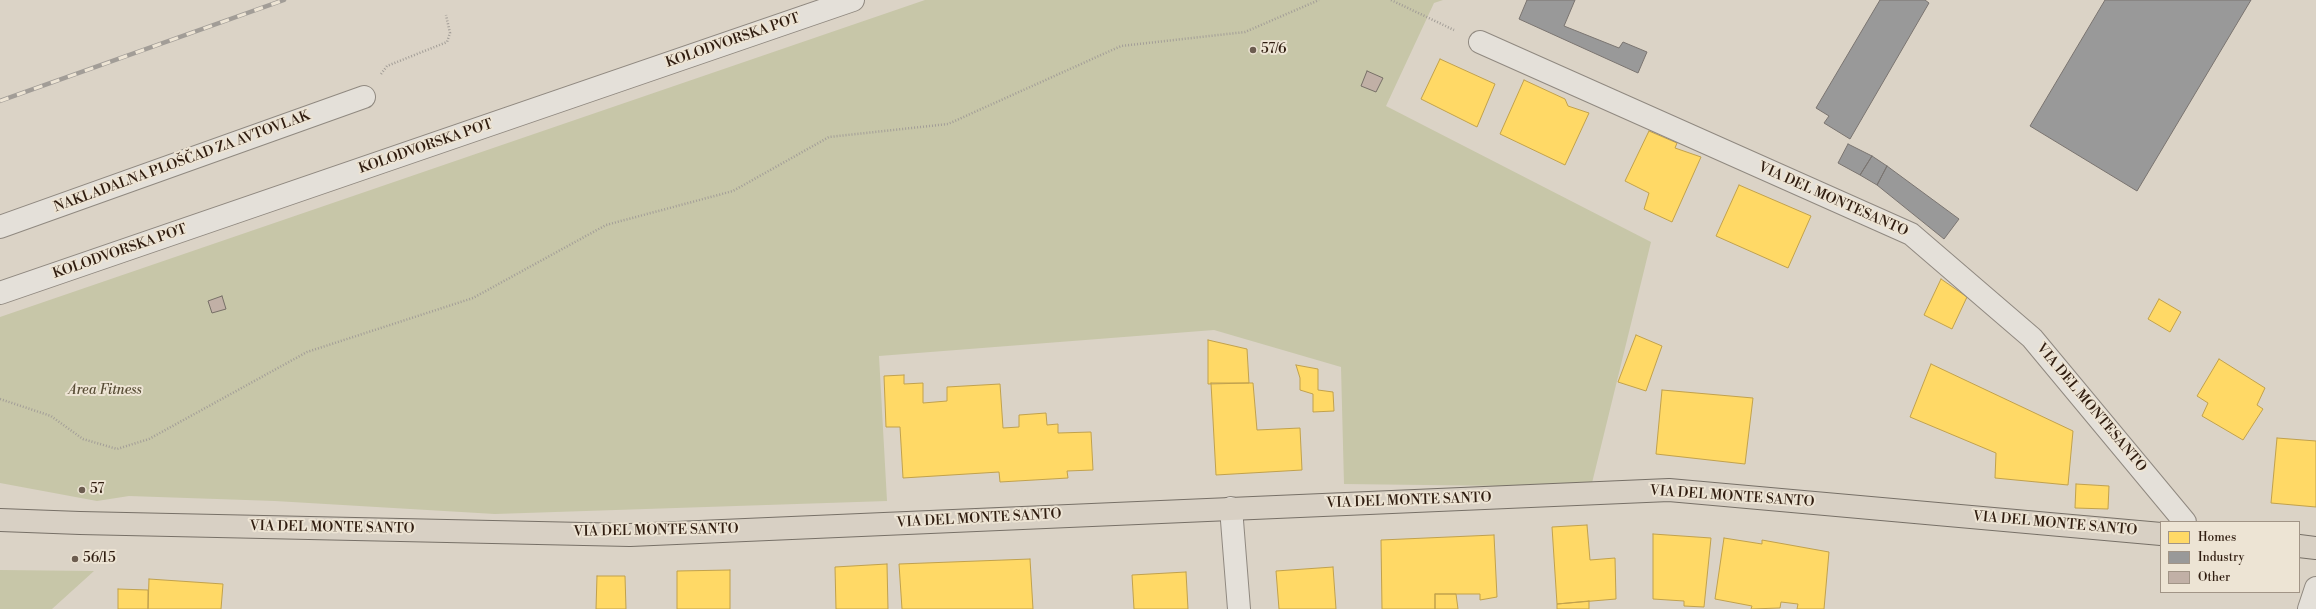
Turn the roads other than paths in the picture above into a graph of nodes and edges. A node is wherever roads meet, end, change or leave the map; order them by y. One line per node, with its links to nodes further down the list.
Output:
1 (853, 0): 5 (street, KOLODVORSKA POT)
2 (1480, 42): 8 (street, VIA DEL MONTESANTO)
3 (364, 98): 4 (street, NAKLADALNA PLOŠČAD ZA AVTOVLAK)
4 (0, 227)
5 (0, 293)
6 (1231, 508): 7 (main road, VIA DEL MONTE SANTO); 9 (main road, VIA DEL MONTE SANTO); 13 (street)
7 (0, 520)
8 (2184, 521)
9 (2160, 534)
10 (2300, 546): 11 (main road)
11 (2316, 548)
12 (2316, 588): 14 (street)
13 (1239, 609)
14 (2309, 609)

